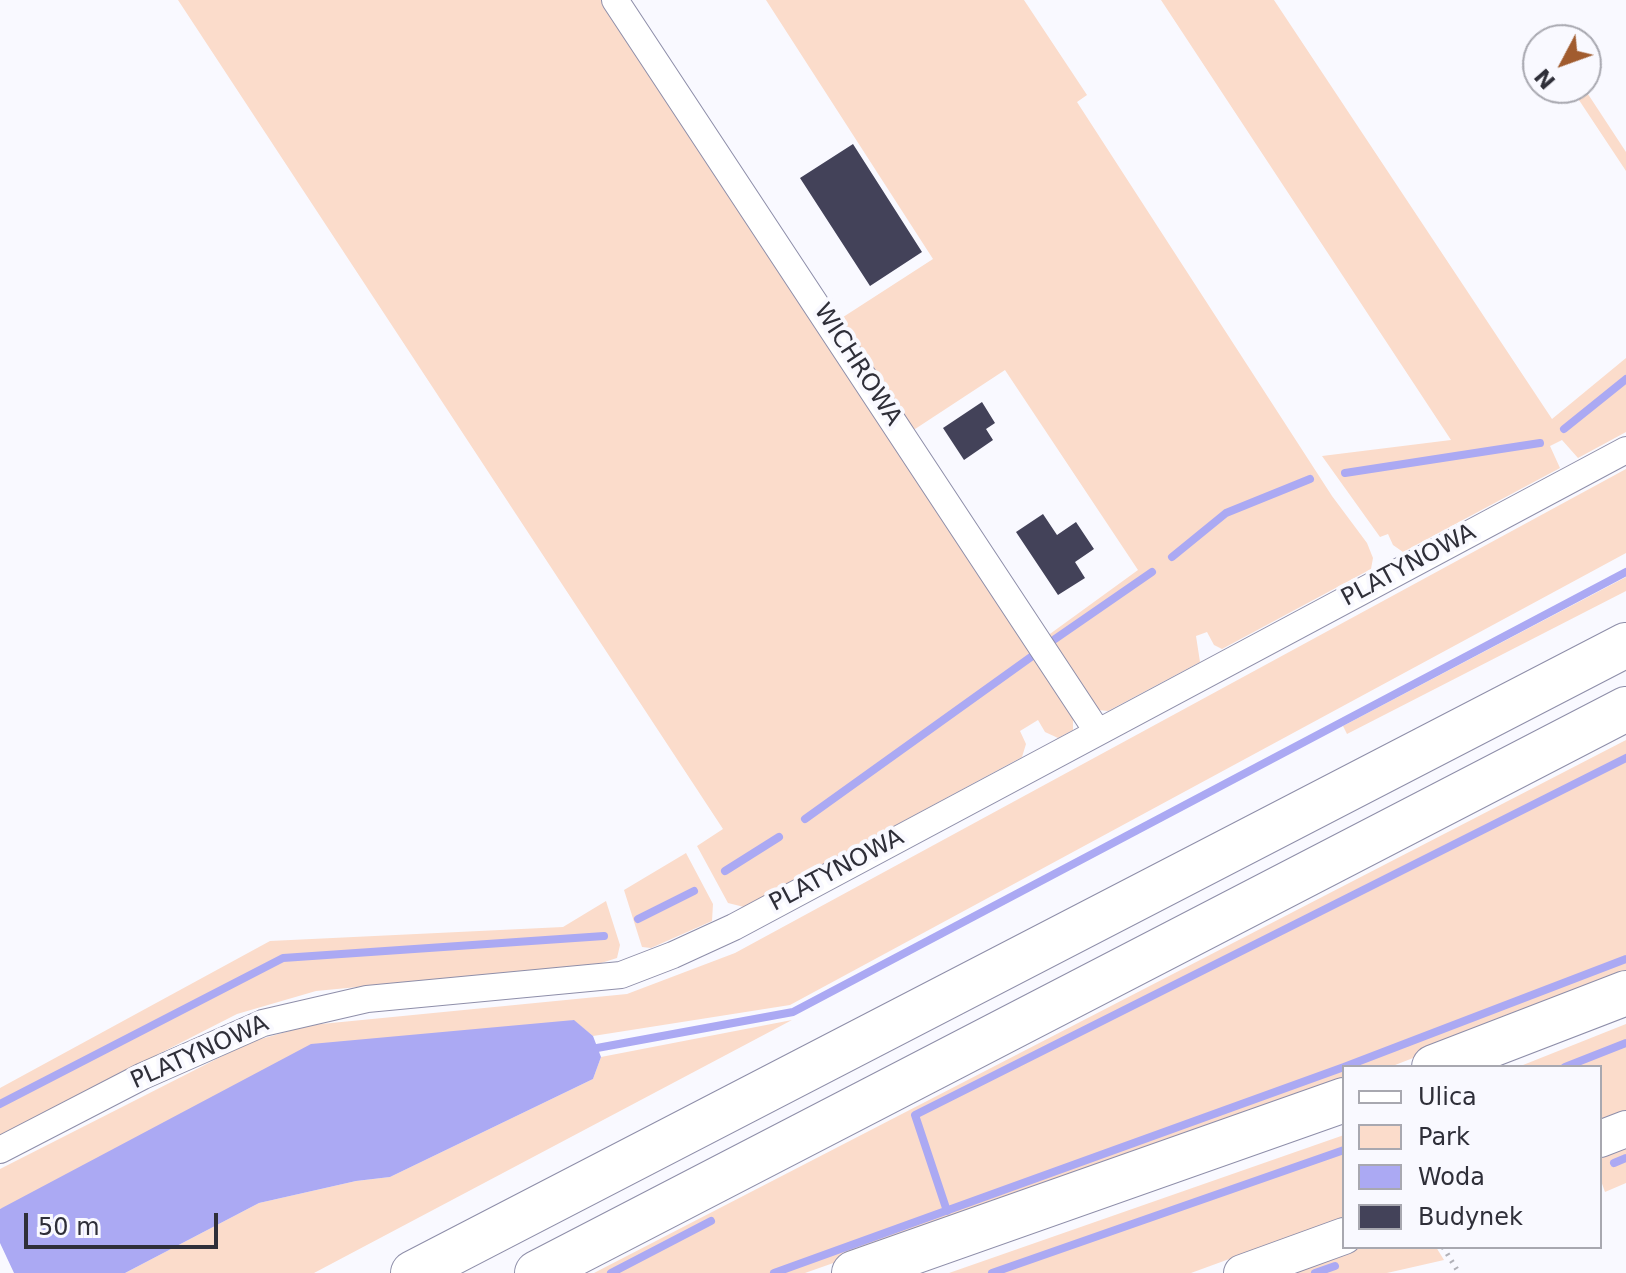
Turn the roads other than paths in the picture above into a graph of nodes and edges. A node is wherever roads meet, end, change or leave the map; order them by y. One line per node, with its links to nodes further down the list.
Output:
1 (615, 0): 5 (street, WICHROWA)
2 (1626, 450): 5 (street, PLATYNOWA)
3 (1626, 645): 13 (highway)
4 (1626, 709): 14 (highway)
5 (1097, 731): 11 (street, PLATYNOWA)
6 (1626, 993): 7 (highway)
7 (1439, 1065)
8 (1342, 1101): 15 (highway)
9 (1626, 1129): 10 (street)
10 (1602, 1138)
11 (0, 1150)
12 (1342, 1237): 16 (street)
13 (413, 1273)
14 (537, 1273)
15 (854, 1273)
16 (1242, 1273)

